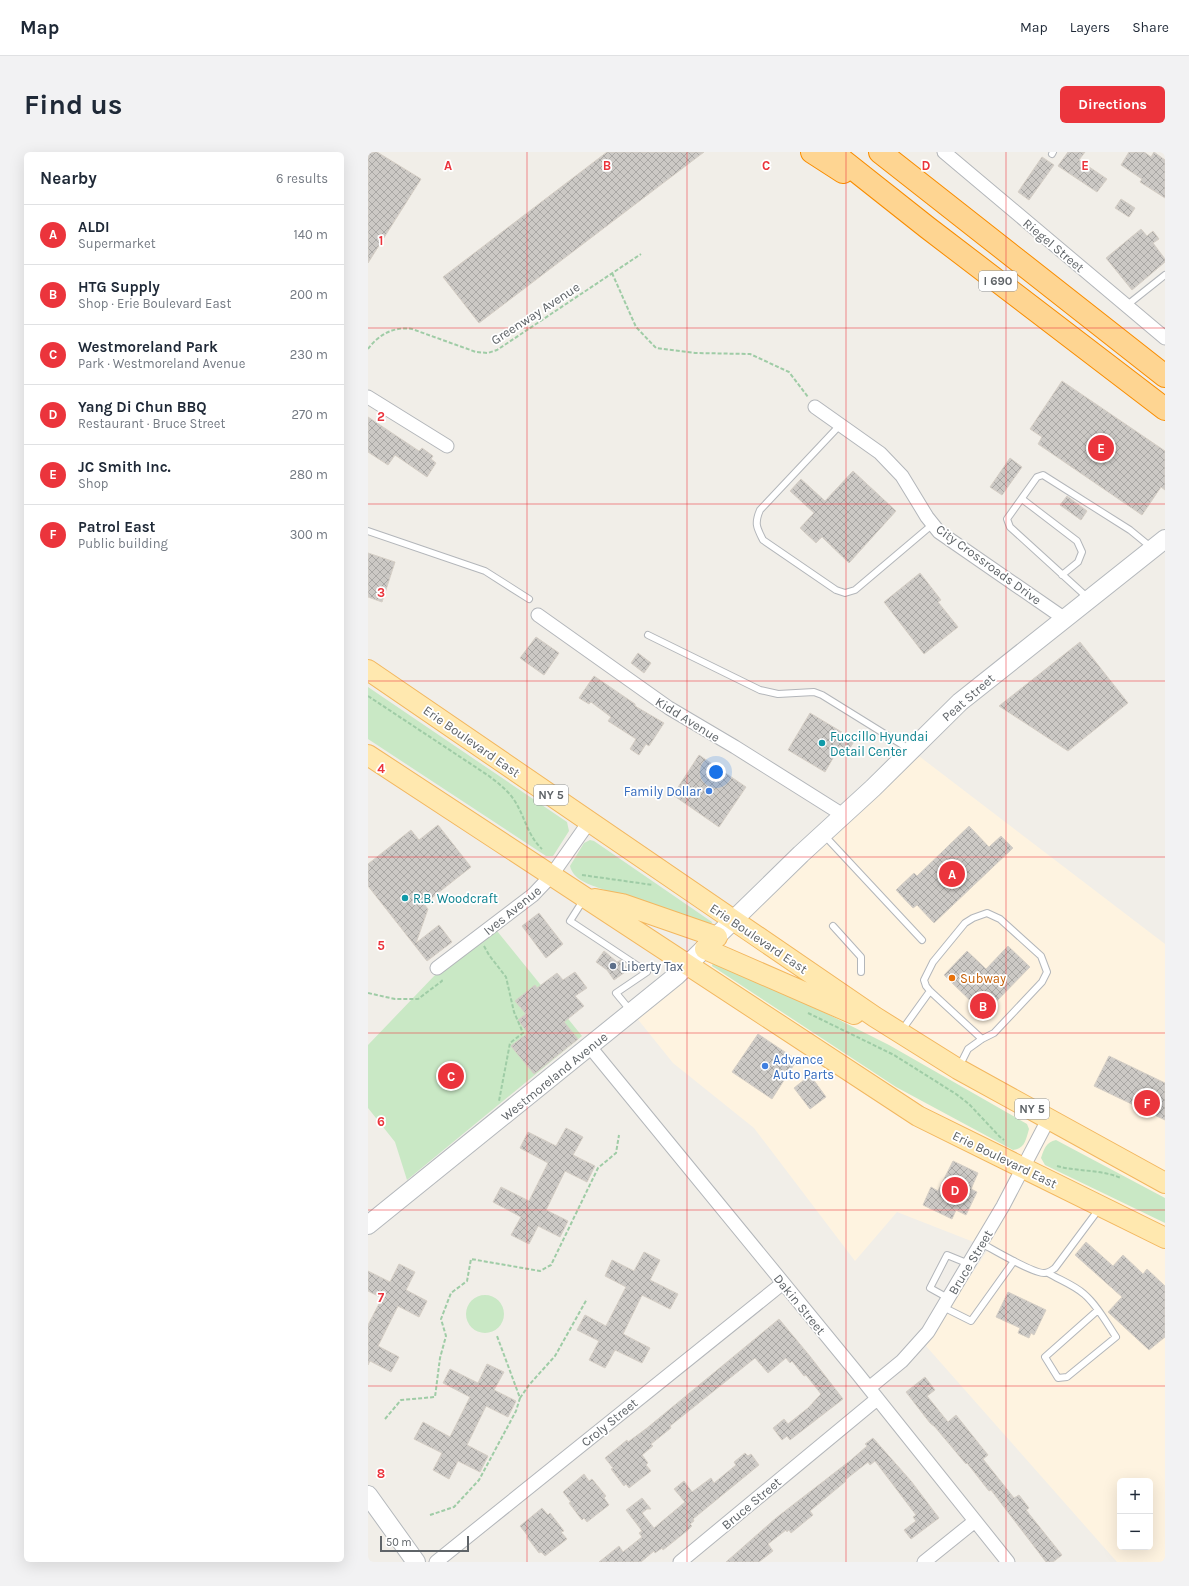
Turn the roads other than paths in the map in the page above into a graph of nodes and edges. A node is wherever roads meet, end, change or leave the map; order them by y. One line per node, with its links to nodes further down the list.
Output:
1 (812, 152): 6 (highway)
2 (832, 152): 6 (highway, I 690)
3 (880, 152): 7 (highway, I 690)
4 (902, 152): 7 (highway)
5 (944, 152): 9 (street, Riegel Street)
6 (928, 228): 14 (highway, I 690)
7 (978, 228): 11 (highway, I 690)
8 (1165, 275): 9 (lane)
9 (1126, 306): 10 (street, Riegel Street)
10 (1165, 338)
11 (1165, 376)
12 (368, 397): 16 (street)
13 (815, 407): 15 (street, City Crossroads Drive)
14 (1165, 409)
15 (840, 425): 18 (street, City Crossroads Drive); 18 (lane)
16 (447, 446)
17 (1022, 499): 20 (lane); 21 (lane); 21 (lane)
18 (933, 524): 25 (street, City Crossroads Drive)
19 (368, 531): 22 (lane)
20 (1161, 544): 23 (street, Peat Street)
21 (1062, 575): 23 (lane)
22 (529, 599)
23 (1089, 600): 25 (street, Peat Street)
24 (538, 615): 30 (street, Kidd Avenue)
25 (1065, 619): 28 (street, Peat Street)
26 (648, 635): 28 (lane)
27 (368, 670): 31 (main road, Erie Boulevard East / NY 5)
28 (911, 750): 30 (street, Peat Street)
29 (368, 755): 33 (main road, Erie Boulevard East)
30 (844, 815): 32 (street, Peat Street)
31 (589, 822): 33 (street, Ives Avenue); 35 (main road, Erie Boulevard East / NY 5)
32 (823, 834): 35 (street, Peat Street); 37 (lane)
33 (551, 876): 34 (main road, Erie Boulevard East); 40 (street, Ives Avenue)
34 (585, 897): 38 (main road); 39 (main road, Erie Boulevard East); 43 (lane)
35 (733, 920): 38 (street, Westmoreland Avenue); 44 (main road, Erie Boulevard East / NY 5)
36 (833, 926): 41 (lane)
37 (922, 940)
38 (711, 943): 39 (street, Westmoreland Avenue); 44 (main road)
39 (688, 966): 43 (street, Westmoreland Avenue); 49 (main road, Erie Boulevard East)
40 (438, 968)
41 (861, 972)
42 (930, 991): 44 (lane); 45 (lane); 45 (lane)
43 (632, 1012): 46 (street, Westmoreland Avenue)
44 (900, 1033): 47 (main road, Erie Boulevard East / NY 5)
45 (982, 1039): 47 (lane)
46 (590, 1047): 52 (street, Westmoreland Avenue); 58 (street, Dakin Street)
47 (958, 1069): 48 (main road, Erie Boulevard East / NY 5)
48 (1049, 1118): 49 (street, Bruce Street); 50 (main road, Erie Boulevard East / NY 5)
49 (1023, 1168): 51 (main road, Erie Boulevard East); 54 (street, Bruce Street)
50 (1165, 1182)
51 (1101, 1206): 53 (main road, Erie Boulevard East); 57 (lane)
52 (368, 1224)
53 (1165, 1238)
54 (981, 1243): 55 (lane); 56 (street, Bruce Street)
55 (1014, 1261): 57 (lane); 59 (lane)
56 (969, 1264): 59 (street, Bruce Street); 59 (lane)
57 (1048, 1273): 60 (lane)
58 (783, 1283): 61 (street, Dakin Street); 66 (street, Croly Street)
59 (946, 1302): 61 (street, Bruce Street)
60 (1098, 1310): 60 (lane)
61 (869, 1388): 62 (street, Dakin Street)
62 (877, 1399): 64 (street, Dakin Street); 67 (street, Bruce Street)
63 (368, 1495): 65 (street)
64 (975, 1521): 68 (street); 69 (street, Dakin Street)
65 (416, 1562)
66 (436, 1562)
67 (680, 1562)
68 (924, 1562)
69 (1008, 1562)

